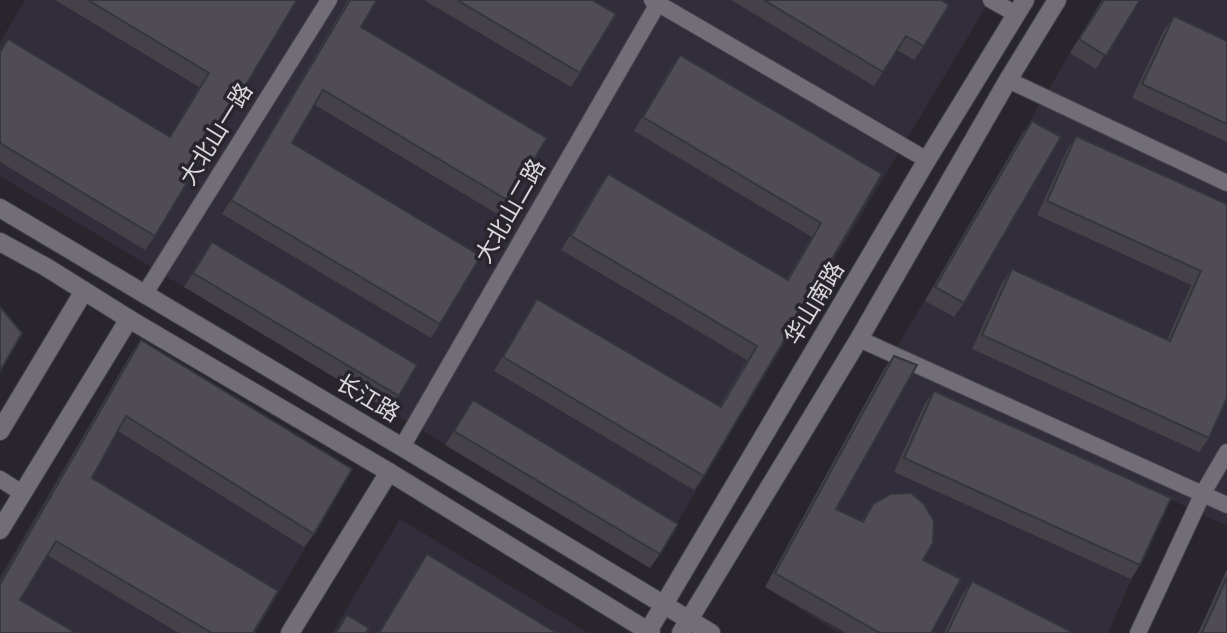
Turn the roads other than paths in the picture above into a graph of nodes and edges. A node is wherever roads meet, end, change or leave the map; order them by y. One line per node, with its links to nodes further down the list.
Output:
1 (329, 0): 12 (street, 大北山一路)
2 (991, 0): 5 (street)
3 (1057, 0): 6 (street)
4 (657, 1): 7 (street); 16 (street, 大北山二路)
5 (1021, 7): 7 (street, 华山南路)
6 (1007, 80): 8 (street); 14 (street)
7 (927, 160): 24 (street, 华山南路)
8 (1227, 183)
9 (0, 208): 12 (street, 长江路)
10 (0, 242): 11 (street)
11 (84, 291): 13 (street); 15 (street)
12 (144, 295): 16 (street, 长江路)
13 (129, 319): 18 (street); 20 (street)
14 (859, 339): 21 (street); 25 (street)
15 (0, 431)
16 (402, 447): 24 (street, 长江路)
17 (1227, 452): 21 (street)
18 (389, 472): 26 (street); 27 (street)
19 (0, 479): 20 (street)
20 (22, 493): 23 (street)
21 (1203, 493): 22 (street); 29 (street)
22 (1227, 505)
23 (0, 530)
24 (663, 605): 25 (street, 长江路); 26 (street, 华山南路)
25 (685, 626): 28 (street, 长江路)
26 (648, 632)
27 (290, 633)
28 (711, 633)
29 (1138, 633)

